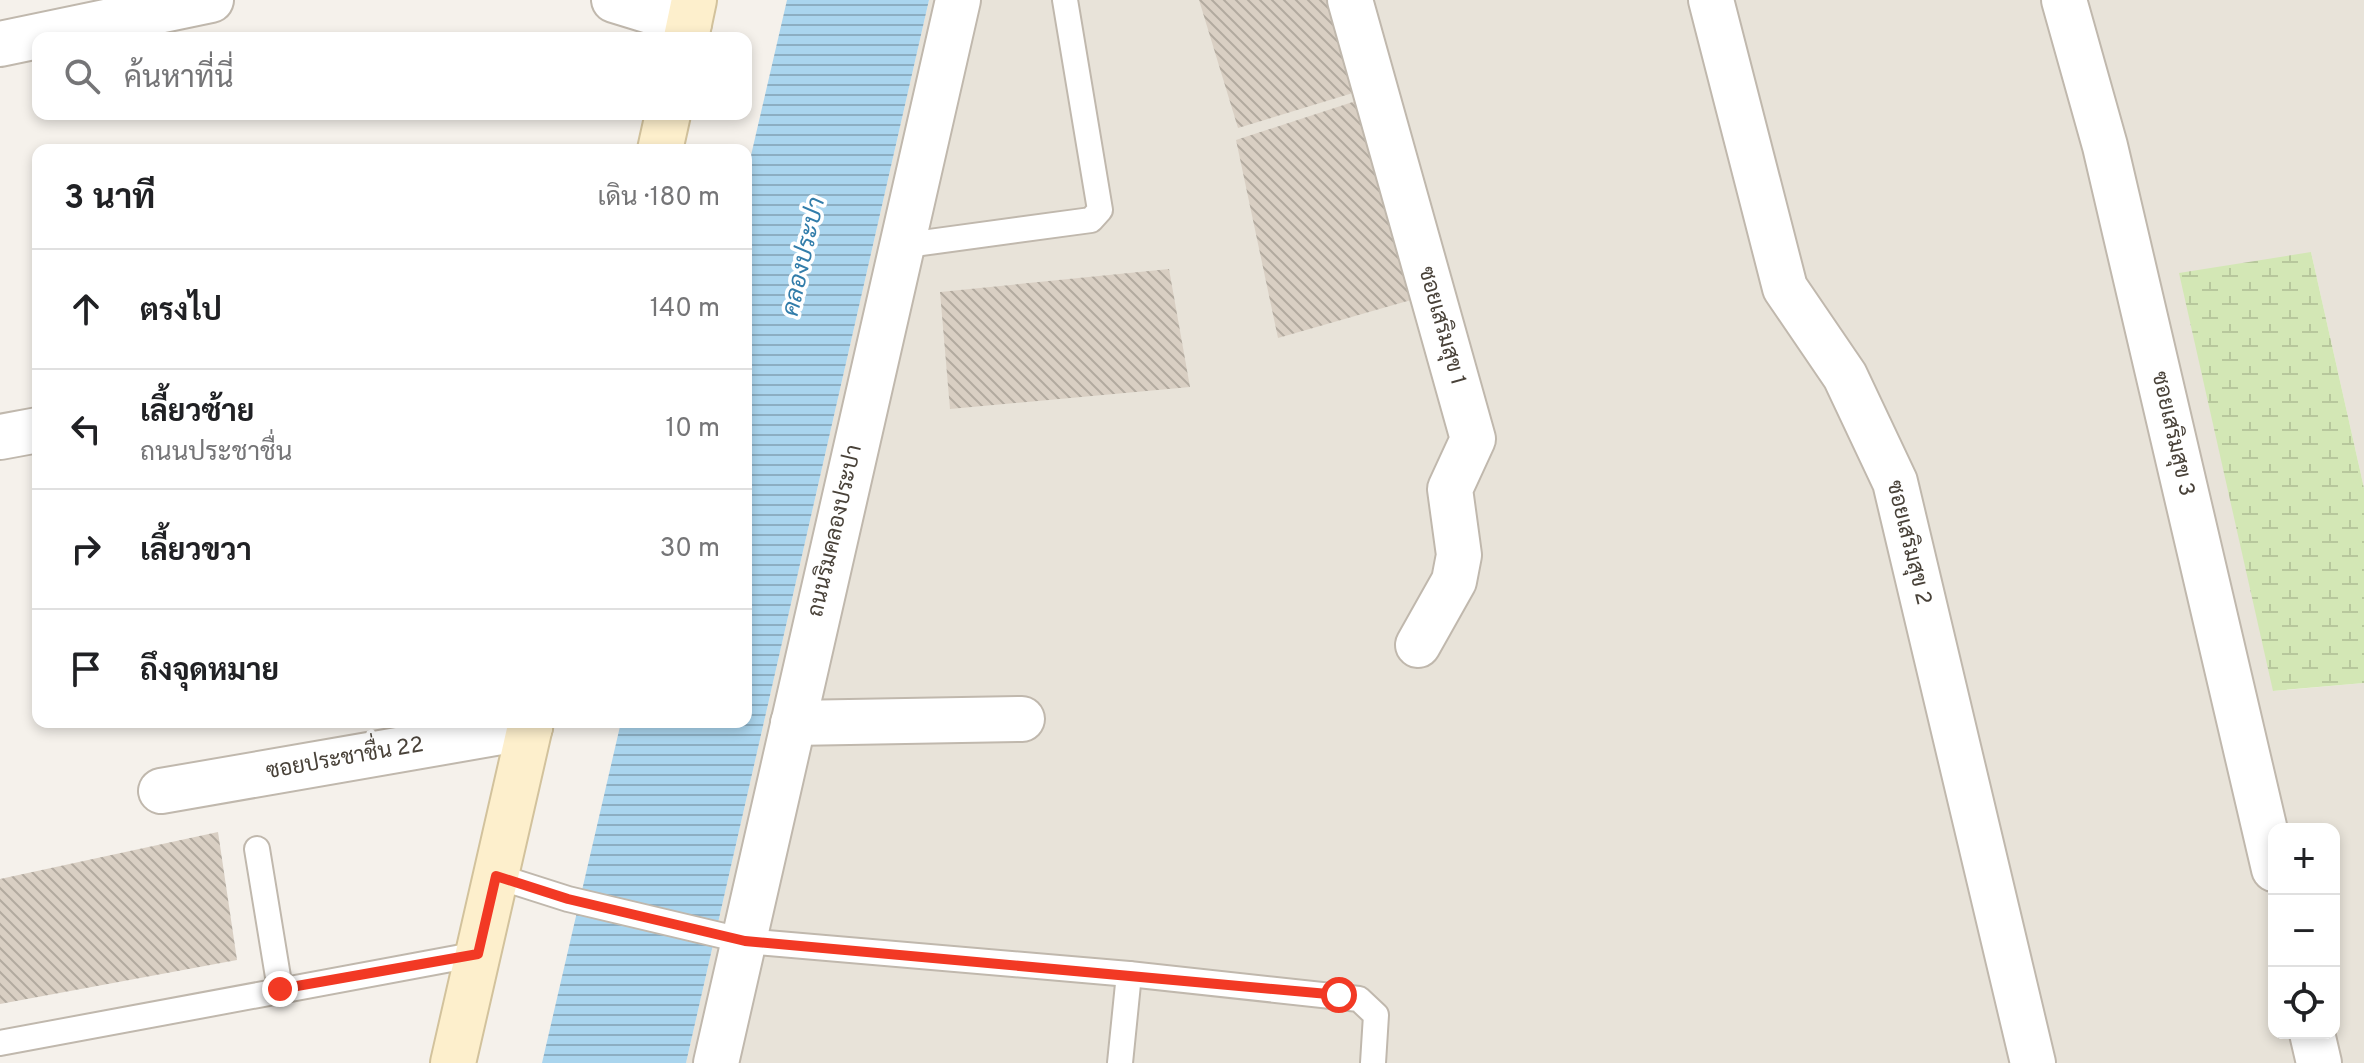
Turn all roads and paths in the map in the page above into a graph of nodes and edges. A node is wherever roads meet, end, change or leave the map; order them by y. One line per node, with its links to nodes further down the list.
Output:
1 (211, 0): 8 (street)
2 (614, 0): 9 (street)
3 (958, 0): 15 (street, ถนนริมคลองประปา)
4 (1065, 0): 15 (lane)
5 (1350, 0): 18 (street, ซอยเสริมสุข 1)
6 (1711, 0): 37 (street, ซอยเสริมสุข 2)
7 (2064, 0): 24 (street, ซอยเสริมสุข 3)
8 (115, 10): 10 (street)
9 (690, 20)
10 (41, 32)
11 (32, 35): 12 (street)
12 (0, 44)
13 (667, 120): 14 (main road)
14 (661, 144)
15 (900, 246): 20 (street, ถนนริมคลองประปา)
16 (32, 431): 17 (street)
17 (0, 437)
18 (1418, 645)
19 (1022, 719): 20 (street)
20 (793, 723): 27 (street, ถนนริมคลองประปา)
21 (508, 728): 23 (street, ซอยประชาชื่น 22)
22 (529, 728): 26 (main road)
23 (161, 791)
24 (2268, 843)
25 (257, 849): 30 (lane)
26 (496, 876): 27 (lane); 28 (main road)
27 (732, 938): 29 (lane); 34 (street, ถนนริมคลองประปา)
28 (478, 954): 30 (lane); 33 (main road)
29 (1129, 974): 35 (lane); 36 (lane)
30 (280, 989): 32 (lane)
31 (2313, 1039): 38 (street)
32 (0, 1043)
33 (453, 1063)
34 (716, 1063)
35 (1120, 1063)
36 (1373, 1063)
37 (2033, 1063)
38 (2319, 1063)

